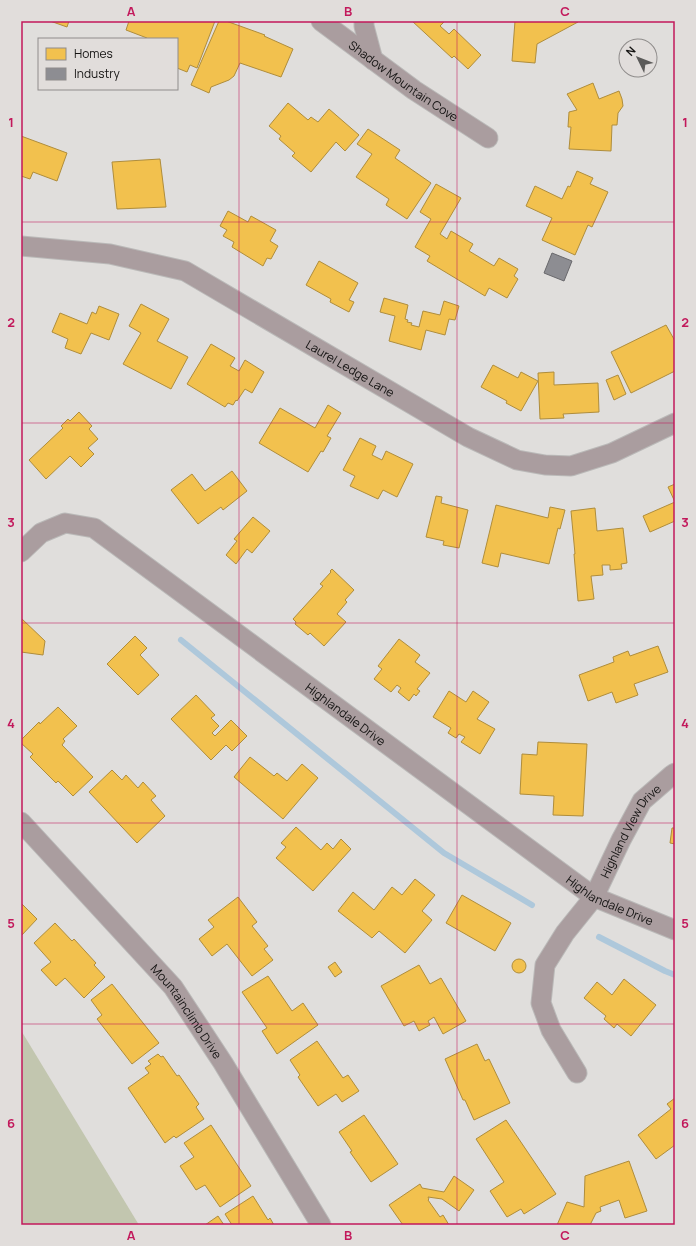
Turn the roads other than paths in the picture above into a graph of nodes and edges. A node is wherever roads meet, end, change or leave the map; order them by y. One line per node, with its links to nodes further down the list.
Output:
1 (321, 21): 3 (street, Shadow Mountain Cove)
2 (364, 21): 3 (street)
3 (373, 60): 4 (street, Shadow Mountain Cove)
4 (488, 138)
5 (21, 246): 6 (street, Laurel Ledge Lane)
6 (675, 423)
7 (21, 552): 10 (street, Highlandale Drive)
8 (675, 773): 10 (street, Highland View Drive)
9 (21, 822): 13 (street, Mountainclimb Drive)
10 (594, 897): 11 (street, Highlandale Drive); 12 (street, Highland View Drive)
11 (675, 930)
12 (577, 1073)
13 (321, 1225)

